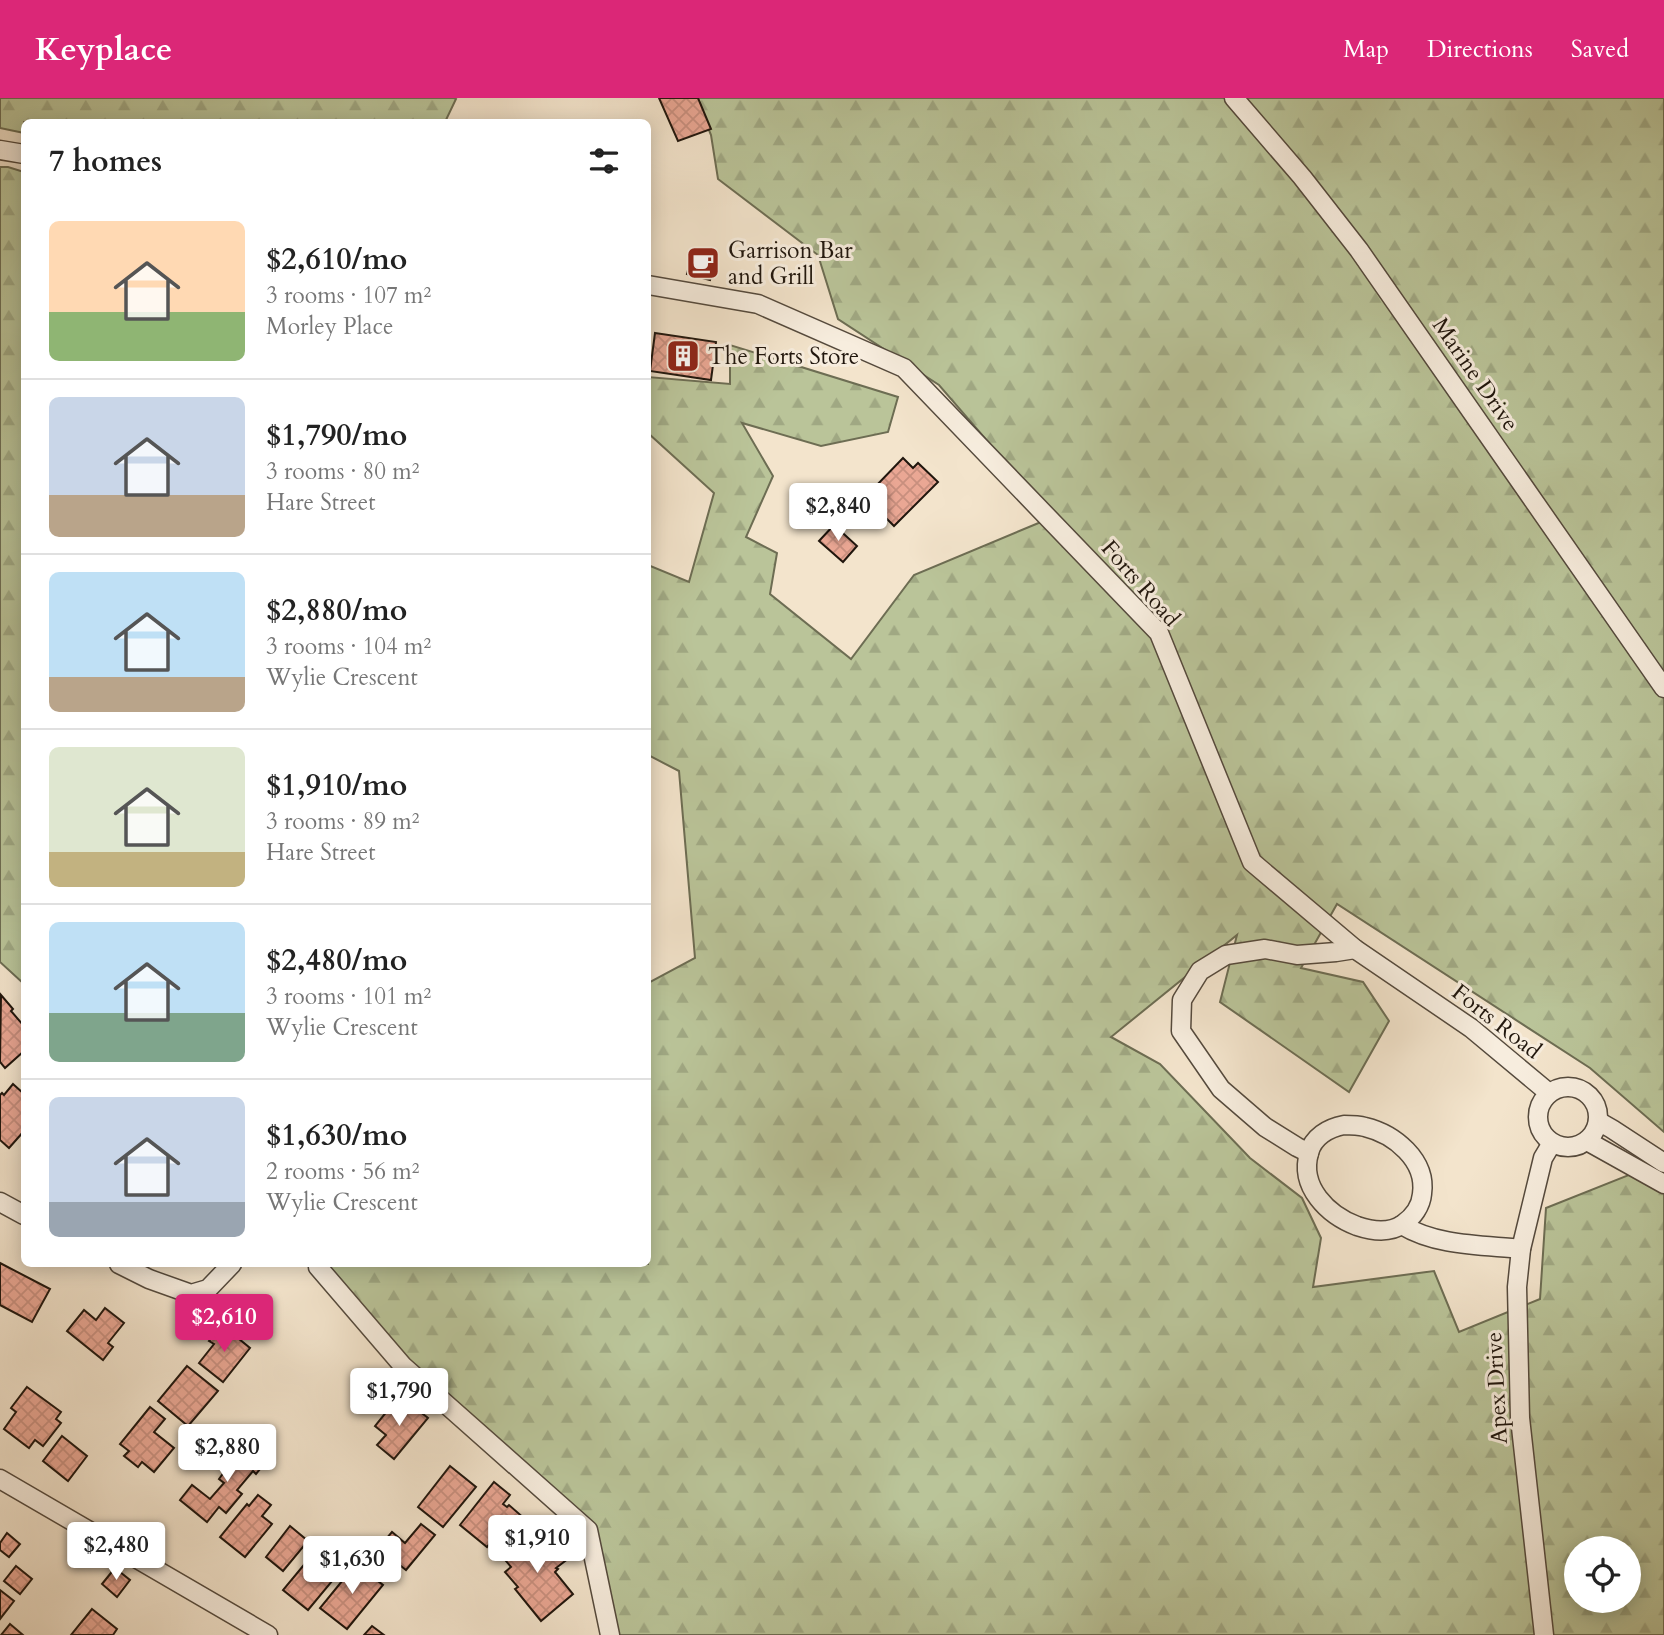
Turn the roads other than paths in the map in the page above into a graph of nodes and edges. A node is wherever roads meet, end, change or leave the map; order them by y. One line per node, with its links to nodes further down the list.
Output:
1 (1234, 98): 5 (street, Marine Drive)
2 (0, 150): 3 (street)
3 (21, 154)
4 (651, 286): 6 (street, Forts Road)
5 (1664, 688)
6 (1354, 949): 7 (street, Forts Road); 11 (street)
7 (1549, 1093): 8 (street); 10 (street)
8 (1598, 1121): 9 (street); 12 (street)
9 (1587, 1141): 10 (street); 13 (street)
10 (1552, 1143): 17 (street, Apex Drive)
11 (1309, 1153): 16 (street); 16 (street)
12 (1664, 1163)
13 (1664, 1184)
14 (0, 1202): 15 (street)
15 (21, 1213)
16 (1402, 1225): 17 (street)
17 (1521, 1249): 24 (street, Apex Drive)
18 (125, 1267): 19 (street)
19 (229, 1267)
20 (318, 1267): 23 (street)
21 (0, 1479): 22 (street)
22 (267, 1635)
23 (610, 1635)
24 (1544, 1635)

